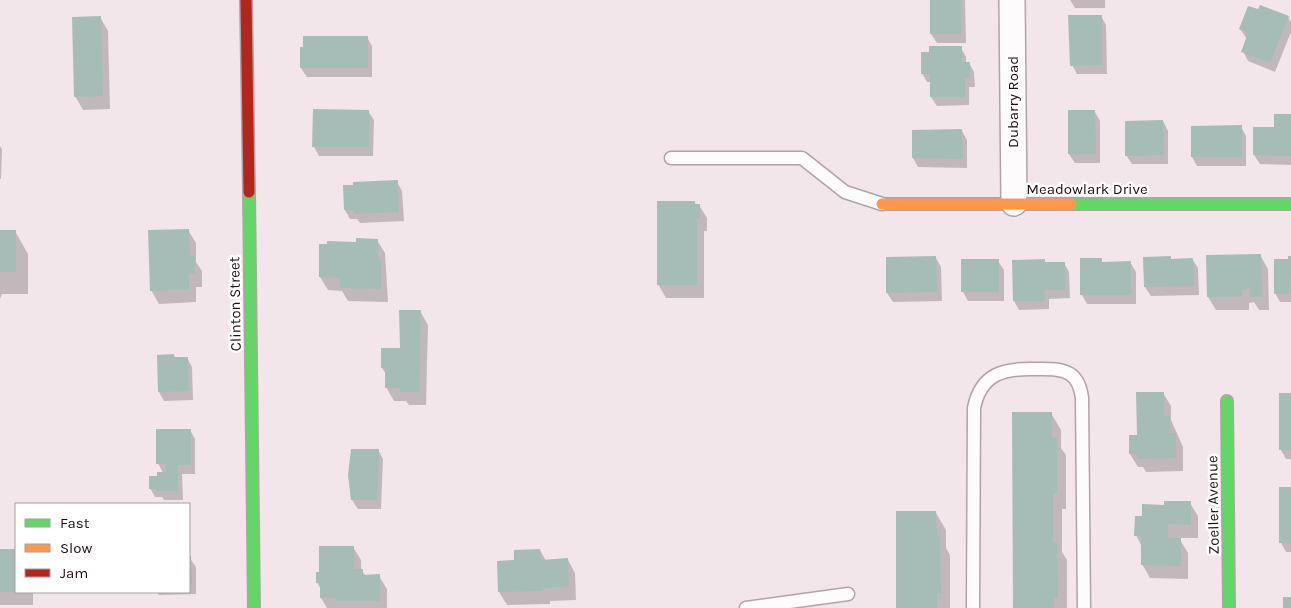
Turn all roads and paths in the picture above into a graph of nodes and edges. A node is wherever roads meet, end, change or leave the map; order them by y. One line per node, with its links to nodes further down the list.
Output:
1 (246, 0): 9 (street, Clinton Street)
2 (1012, 0): 4 (street, Dubarry Road)
3 (671, 158): 5 (lane)
4 (1014, 203): 5 (street, Meadowlark Drive); 6 (street, Meadowlark Drive)
5 (882, 204)
6 (1291, 204)
7 (1227, 401): 13 (street, Zoeller Avenue)
8 (848, 594): 10 (lane)
9 (254, 608)
10 (746, 608)
11 (973, 608): 12 (lane)
12 (1084, 608)
13 (1229, 608)

